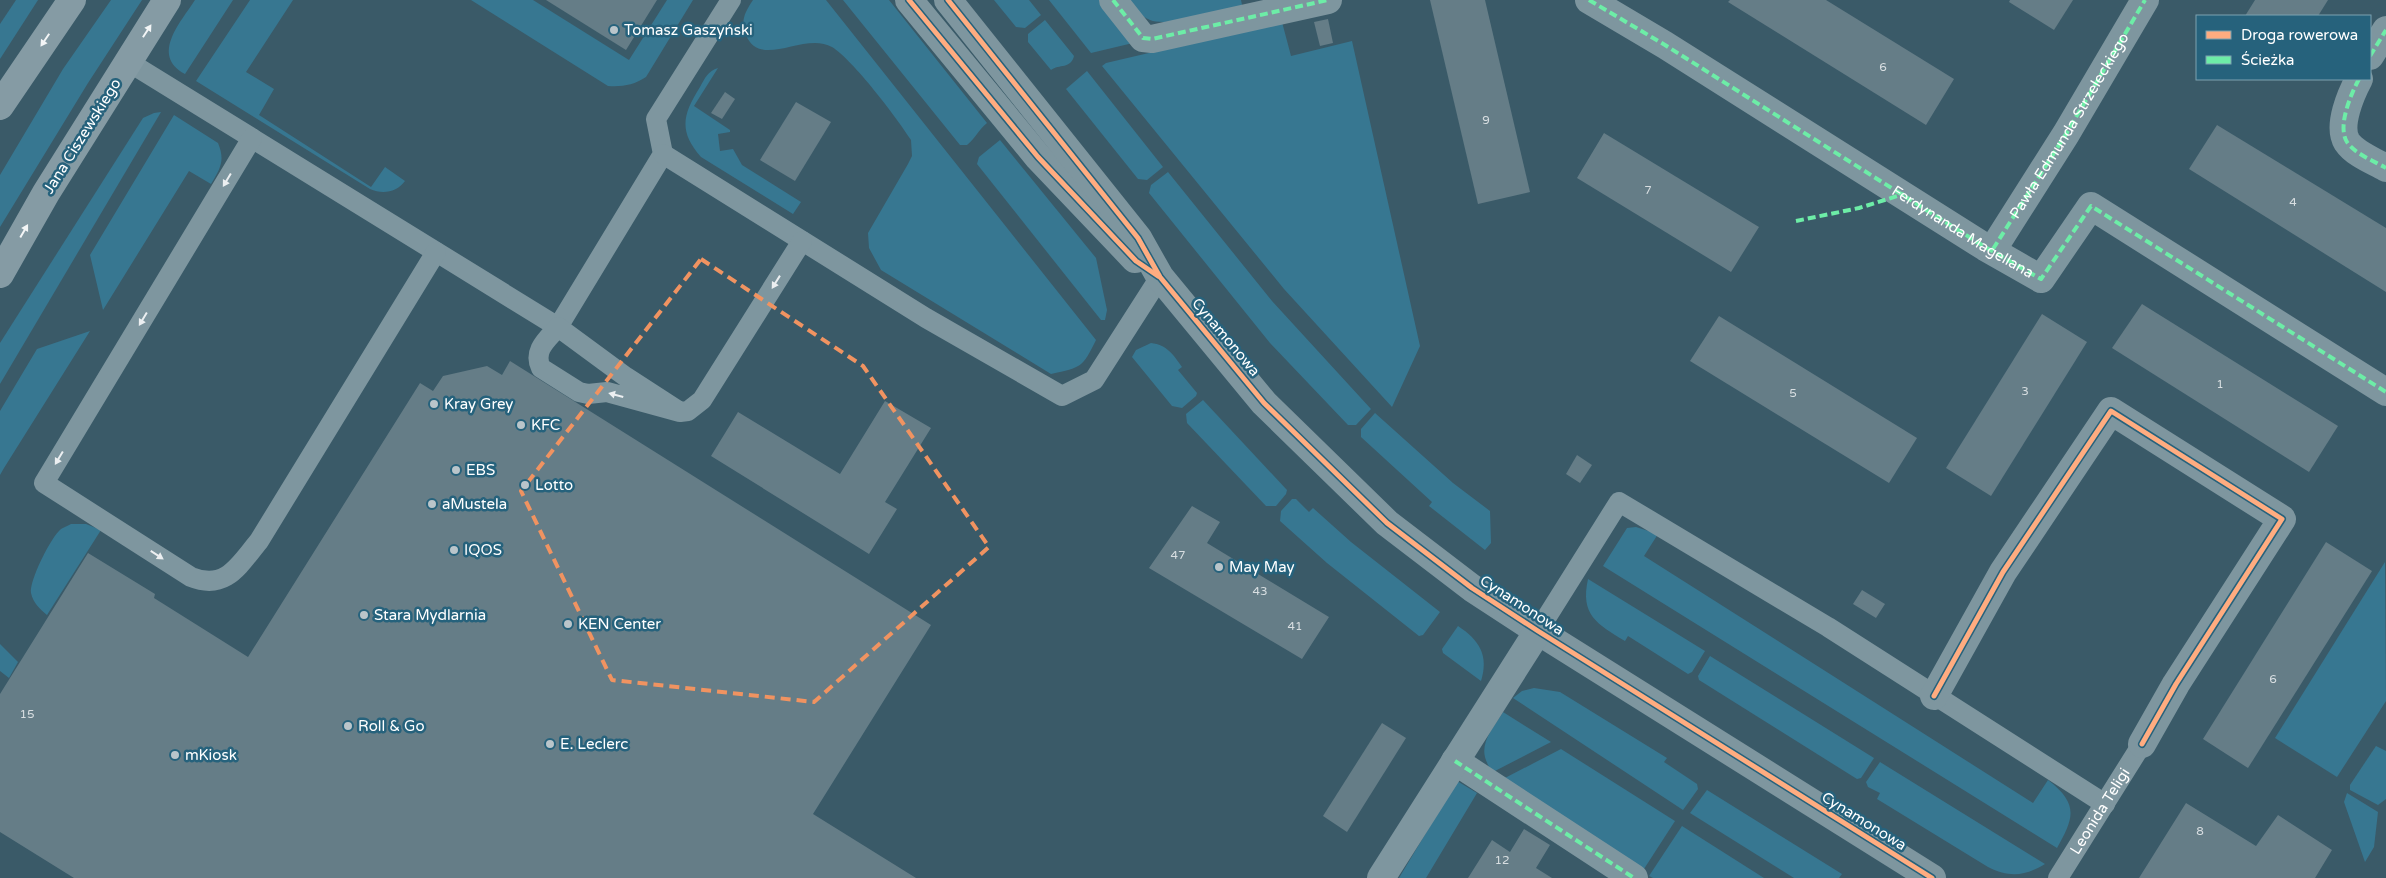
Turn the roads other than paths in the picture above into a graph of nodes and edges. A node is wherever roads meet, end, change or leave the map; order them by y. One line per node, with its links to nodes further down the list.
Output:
1 (72, 0): 14 (street, one-way to 14)
2 (167, 0): 12 (street, Jana Ciszewskiego, one-way to 2)
3 (731, 0): 16 (lane)
4 (910, 0): 22 (street, Cynamonowa)
5 (948, 0): 22 (street, Cynamonowa)
6 (1113, 0): 7 (street)
7 (1328, 0)
8 (1589, 0): 19 (street, Ferdynanda Magellana)
9 (2145, 0): 19 (street, Pawła Edmunda Strzeleckiego)
10 (2386, 30): 11 (street)
11 (2371, 54)
12 (128, 61): 15 (lane); 21 (street, Jana Ciszewskiego, one-way to 12)
13 (2358, 80): 17 (street)
14 (0, 106)
15 (252, 138): 20 (lane); 20 (lane, one-way to 20)
16 (663, 154): 18 (lane); 23 (lane)
17 (2386, 168)
18 (802, 241): 22 (lane); 25 (lane, one-way to 25)
19 (1993, 249): 24 (street, Ferdynanda Magellana)
20 (436, 252): 23 (lane)
21 (0, 274)
22 (1160, 277): 26 (street, Cynamonowa)
23 (558, 327): 25 (lane); 25 (lane, one-way to 23)
24 (2386, 392)
25 (680, 412)
26 (1538, 630): 27 (lane); 29 (street); 33 (street, Cynamonowa)
27 (1934, 696): 28 (street); 30 (lane)
28 (2142, 744): 30 (lane, Leonida Teligi)
29 (1455, 761): 31 (street); 32 (street)
30 (2105, 804): 34 (lane, Leonida Teligi)
31 (1381, 878)
32 (1634, 878)
33 (1932, 878)
34 (2058, 878)

